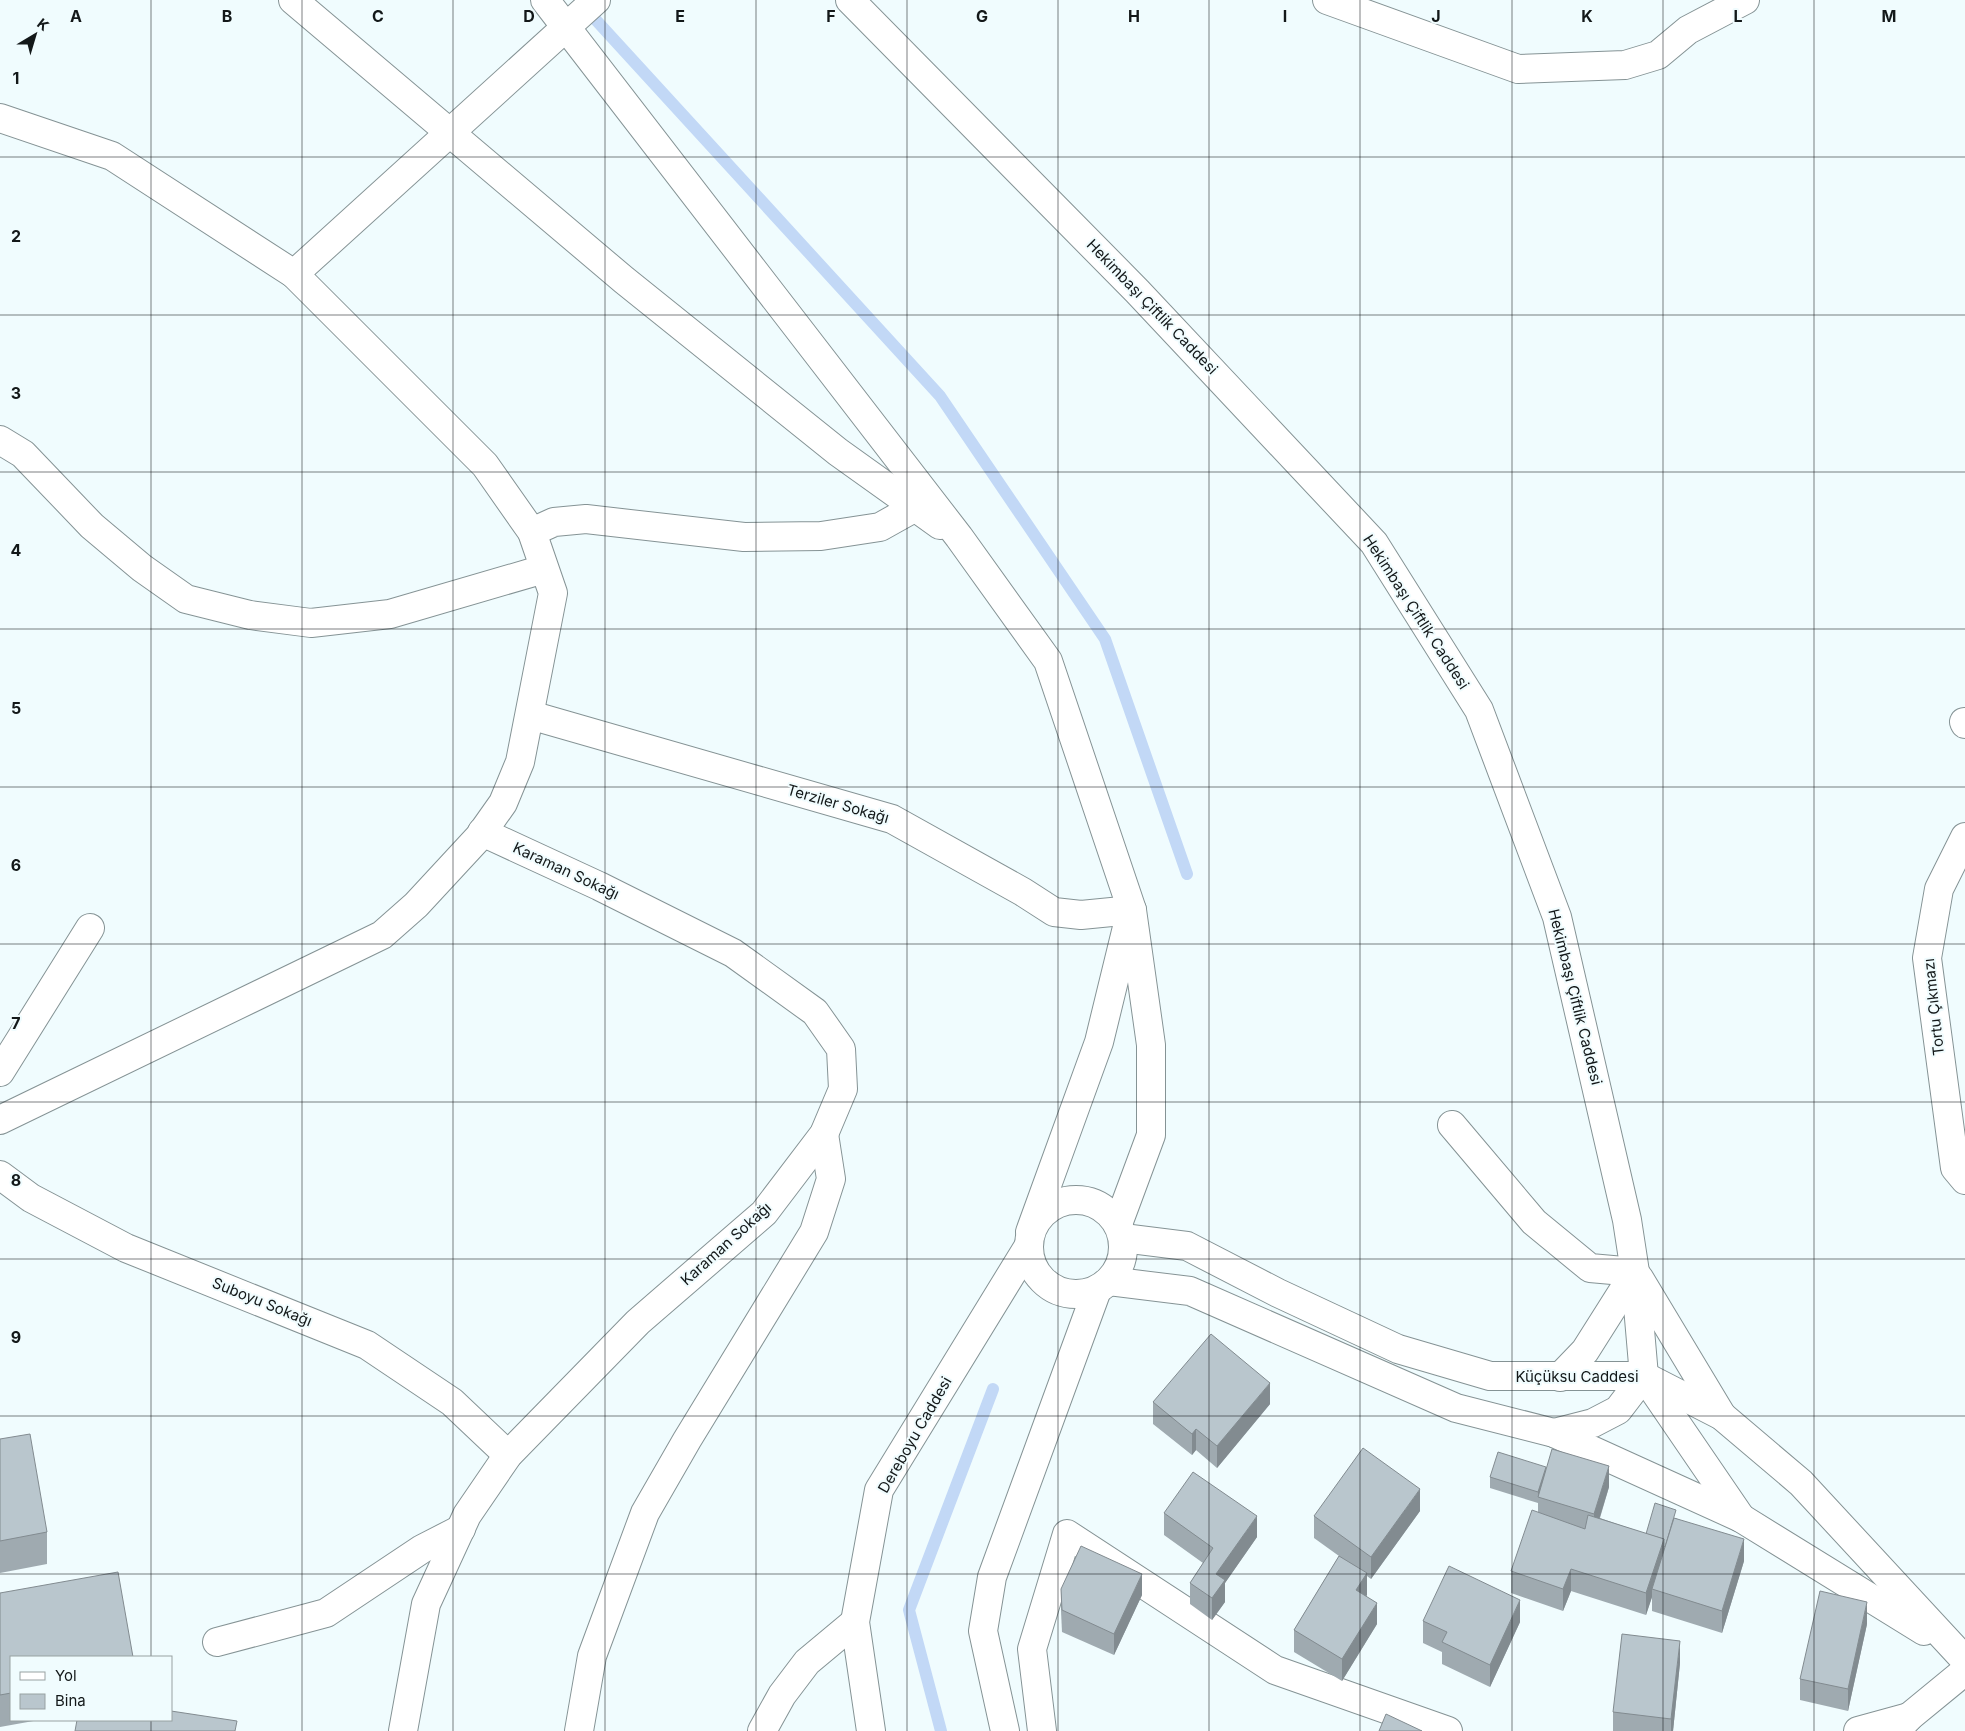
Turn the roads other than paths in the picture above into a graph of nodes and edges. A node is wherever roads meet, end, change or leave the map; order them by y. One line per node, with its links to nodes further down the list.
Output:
1 (294, 0): 8 (street)
2 (545, 0): 6 (street)
3 (850, 0): 28 (street, Hekimbaşı Çiftlik Caddesi)
4 (1327, 0): 5 (street)
5 (1745, 0)
6 (580, 15): 8 (street); 13 (street)
7 (3, 117): 9 (street)
8 (450, 135): 9 (street); 11 (street)
9 (294, 274): 12 (street)
10 (0, 440): 14 (street)
11 (914, 508): 12 (street); 13 (street)
12 (532, 532): 14 (street)
13 (959, 537): 18 (street)
14 (544, 569): 15 (street)
15 (530, 715): 16 (street); 18 (street, Terziler Sokağı)
16 (482, 832): 21 (street); 23 (street, Karaman Sokağı)
17 (1965, 837): 25 (street, Tortu Çıkmazı)
18 (1132, 910): 26 (street); 27 (street)
19 (90, 928): 20 (street)
20 (0, 1072)
21 (0, 1120)
22 (1452, 1125): 28 (street)
23 (824, 1134): 34 (street, Karaman Sokağı); 42 (street)
24 (0, 1174): 34 (street, Suboyu Sokağı)
25 (1965, 1180)
26 (1120, 1231): 27 (street); 29 (street); 31 (street, Küçüksu Caddesi)
27 (1029, 1240): 29 (street); 37 (street, Dereboyu Caddesi)
28 (1635, 1272): 30 (street, Hekimbaşı Çiftlik Caddesi); 31 (street); 32 (street)
29 (1103, 1285): 33 (street); 45 (street)
30 (1644, 1376): 31 (street, Küçüksu Caddesi); 32 (street, Küçüksu Caddesi); 33 (street); 35 (street)
31 (1560, 1377)
32 (1722, 1416): 39 (street, Küçüksu Caddesi)
33 (1554, 1433): 35 (street)
34 (508, 1455): 36 (street, Karaman Sokağı)
35 (1741, 1518): 39 (street)
36 (461, 1529): 38 (street); 41 (street, Karaman Sokağı)
37 (855, 1622): 43 (street); 44 (street, Dereboyu Caddesi)
38 (217, 1642)
39 (1961, 1660): 40 (street)
40 (1902, 1724): 48 (street)
41 (403, 1731)
42 (579, 1731)
43 (762, 1731)
44 (871, 1731)
45 (1005, 1731)
46 (1042, 1731): 47 (street)
47 (1448, 1731)
48 (1858, 1731)

